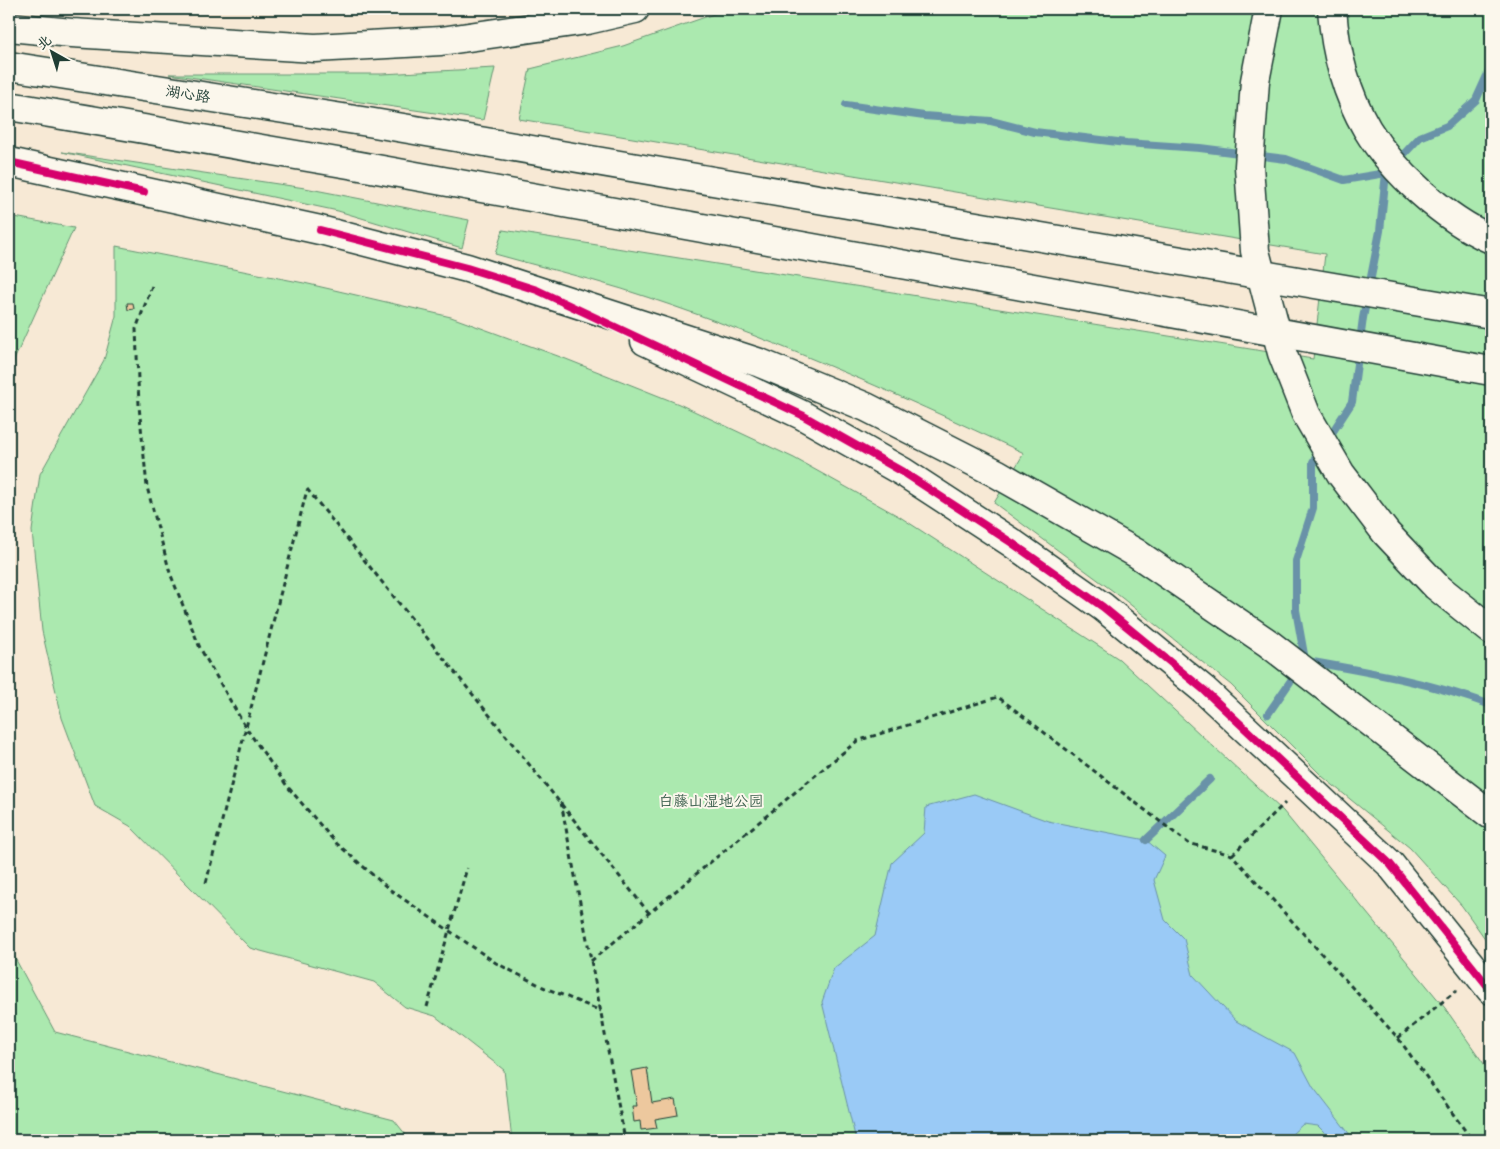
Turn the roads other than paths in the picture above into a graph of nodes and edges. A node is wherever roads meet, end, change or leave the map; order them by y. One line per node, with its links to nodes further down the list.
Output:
1 (635, 9): 4 (main road)
2 (1269, 9): 12 (main road)
3 (1332, 9): 8 (main road)
4 (9, 27)
5 (9, 66): 10 (main road, 湖心路)
6 (9, 106): 11 (main road)
7 (9, 162): 9 (main road)
8 (1491, 239)
9 (537, 290): 13 (main road); 14 (main road)
10 (1491, 314)
11 (1491, 371)
12 (1491, 630)
13 (1491, 815)
14 (1487, 980)

